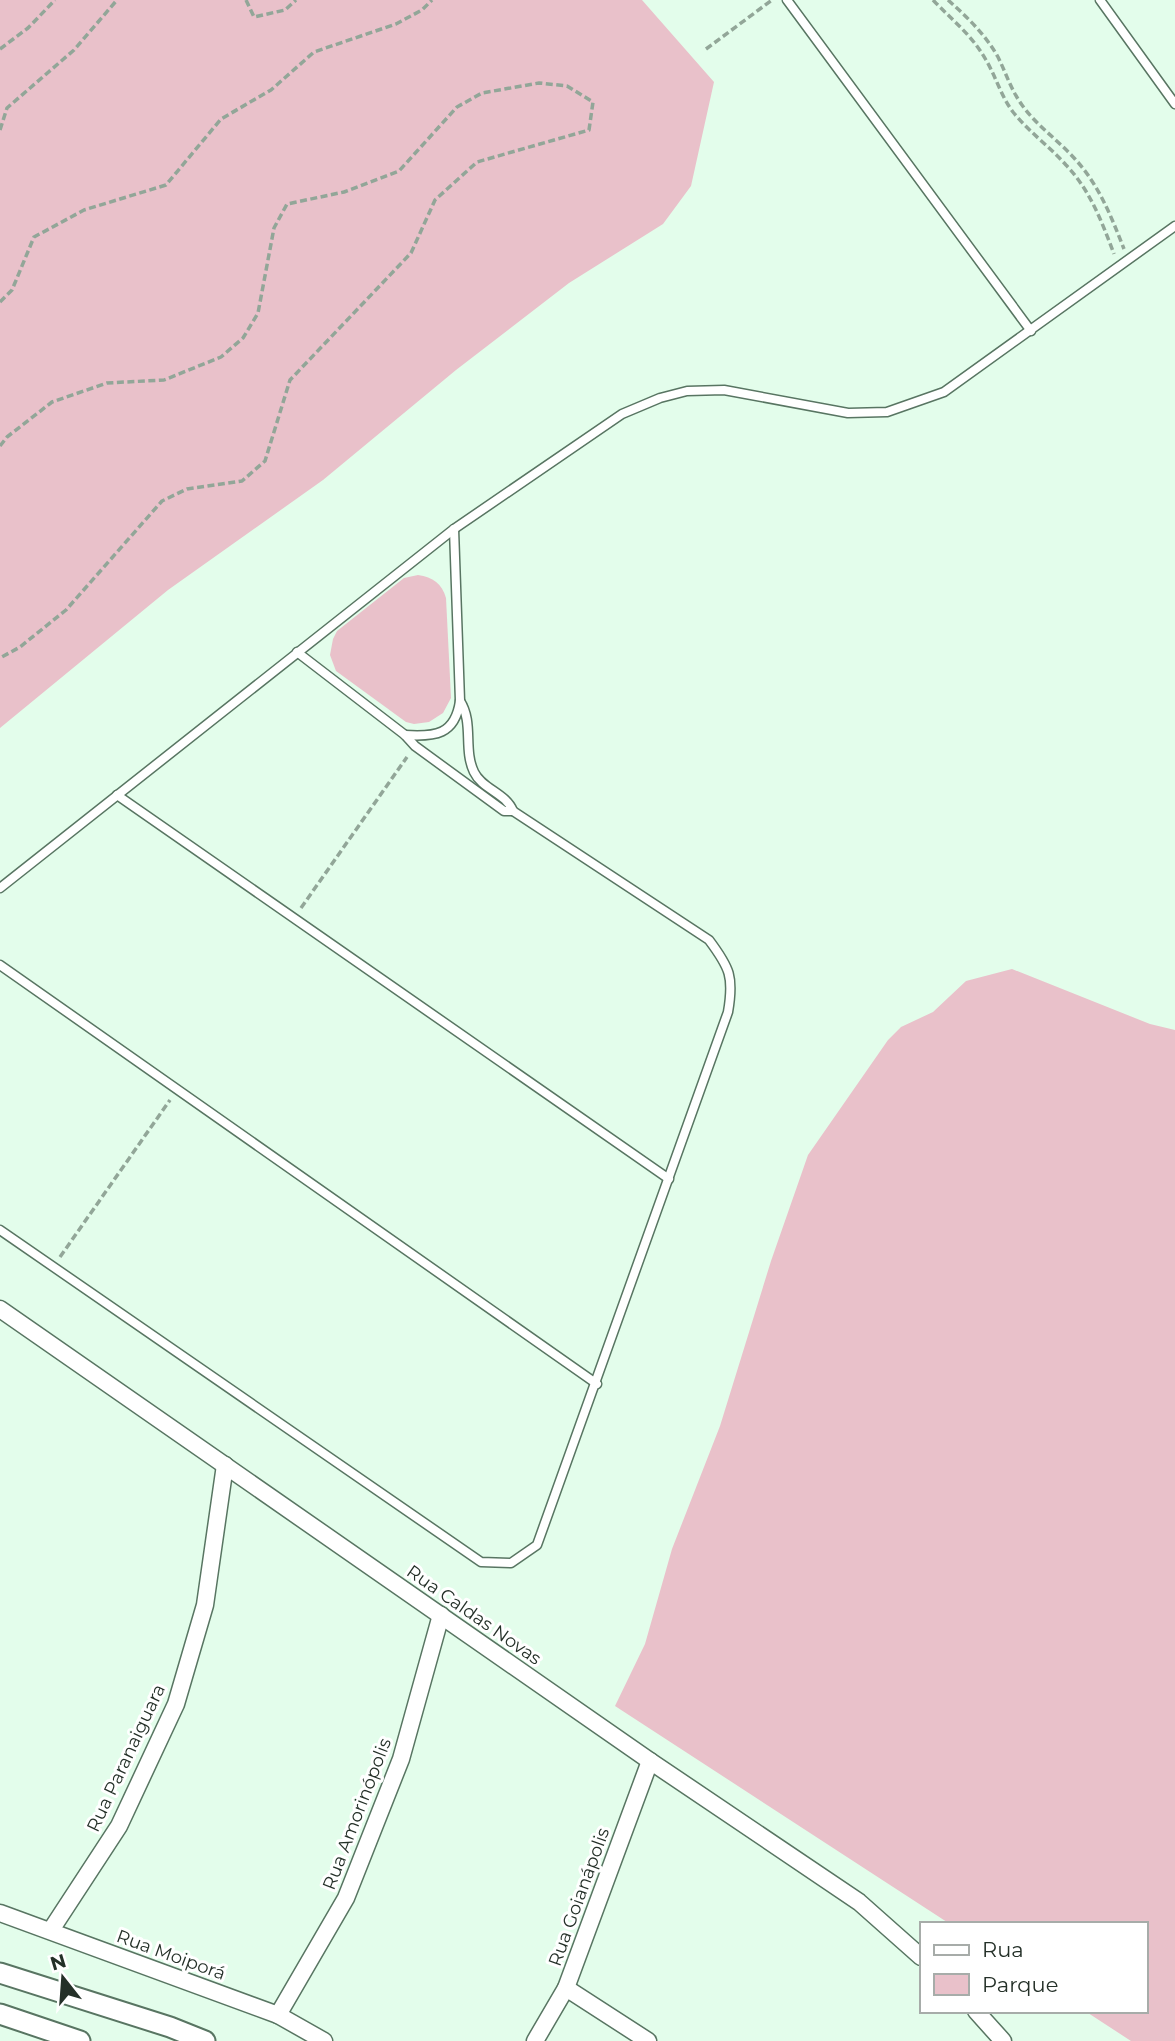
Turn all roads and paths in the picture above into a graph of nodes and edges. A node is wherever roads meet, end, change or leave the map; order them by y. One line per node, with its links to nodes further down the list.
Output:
1 (55, 0): 11 (path)
2 (117, 0): 14 (path)
3 (246, 0): 4 (path)
4 (296, 0)
5 (432, 0): 18 (path)
6 (772, 0): 12 (path)
7 (787, 0): 19 (lane)
8 (933, 0): 17 (path)
9 (948, 0): 16 (path)
10 (1100, 0): 13 (lane)
11 (0, 48)
12 (706, 49)
13 (1175, 104)
14 (0, 130)
15 (1175, 226): 16 (lane)
16 (1128, 261): 17 (lane)
17 (1119, 267): 19 (lane)
18 (0, 302)
19 (1031, 331): 21 (lane)
20 (0, 446): 23 (path)
21 (454, 529): 22 (lane); 24 (lane)
22 (297, 652): 25 (lane); 27 (lane)
23 (0, 658)
24 (460, 701): 25 (lane); 28 (lane)
25 (405, 735): 26 (lane)
26 (415, 746): 28 (lane); 30 (path)
27 (117, 795): 29 (lane); 30 (lane)
28 (513, 811): 33 (lane)
29 (0, 888)
30 (294, 918): 33 (lane)
31 (0, 965): 32 (lane)
32 (177, 1089): 35 (path); 37 (lane)
33 (669, 1179): 37 (lane)
34 (0, 1230): 35 (lane)
35 (53, 1267): 37 (lane)
36 (0, 1309): 38 (street, Rua Caldas Novas)
37 (597, 1384)
38 (225, 1465): 39 (street, Rua Caldas Novas); 42 (street, Rua Paranaiguara)
39 (440, 1615): 40 (street, Rua Caldas Novas); 48 (street, Rua Amorinópolis)
40 (650, 1761): 43 (street, Rua Caldas Novas); 45 (street, Rua Goianápolis)
41 (0, 1913): 42 (street, Rua Moiporá)
42 (51, 1930): 48 (street, Rua Moiporá)
43 (920, 1956)
44 (0, 1973): 49 (street)
45 (566, 1988): 52 (street, Rua Goianápolis); 53 (street)
46 (978, 2013): 54 (street)
47 (0, 2014): 50 (street)
48 (278, 2015): 51 (street, Rua Moiporá)
49 (203, 2040)
50 (80, 2041)
51 (324, 2041)
52 (535, 2041)
53 (648, 2041)
54 (1003, 2041)

